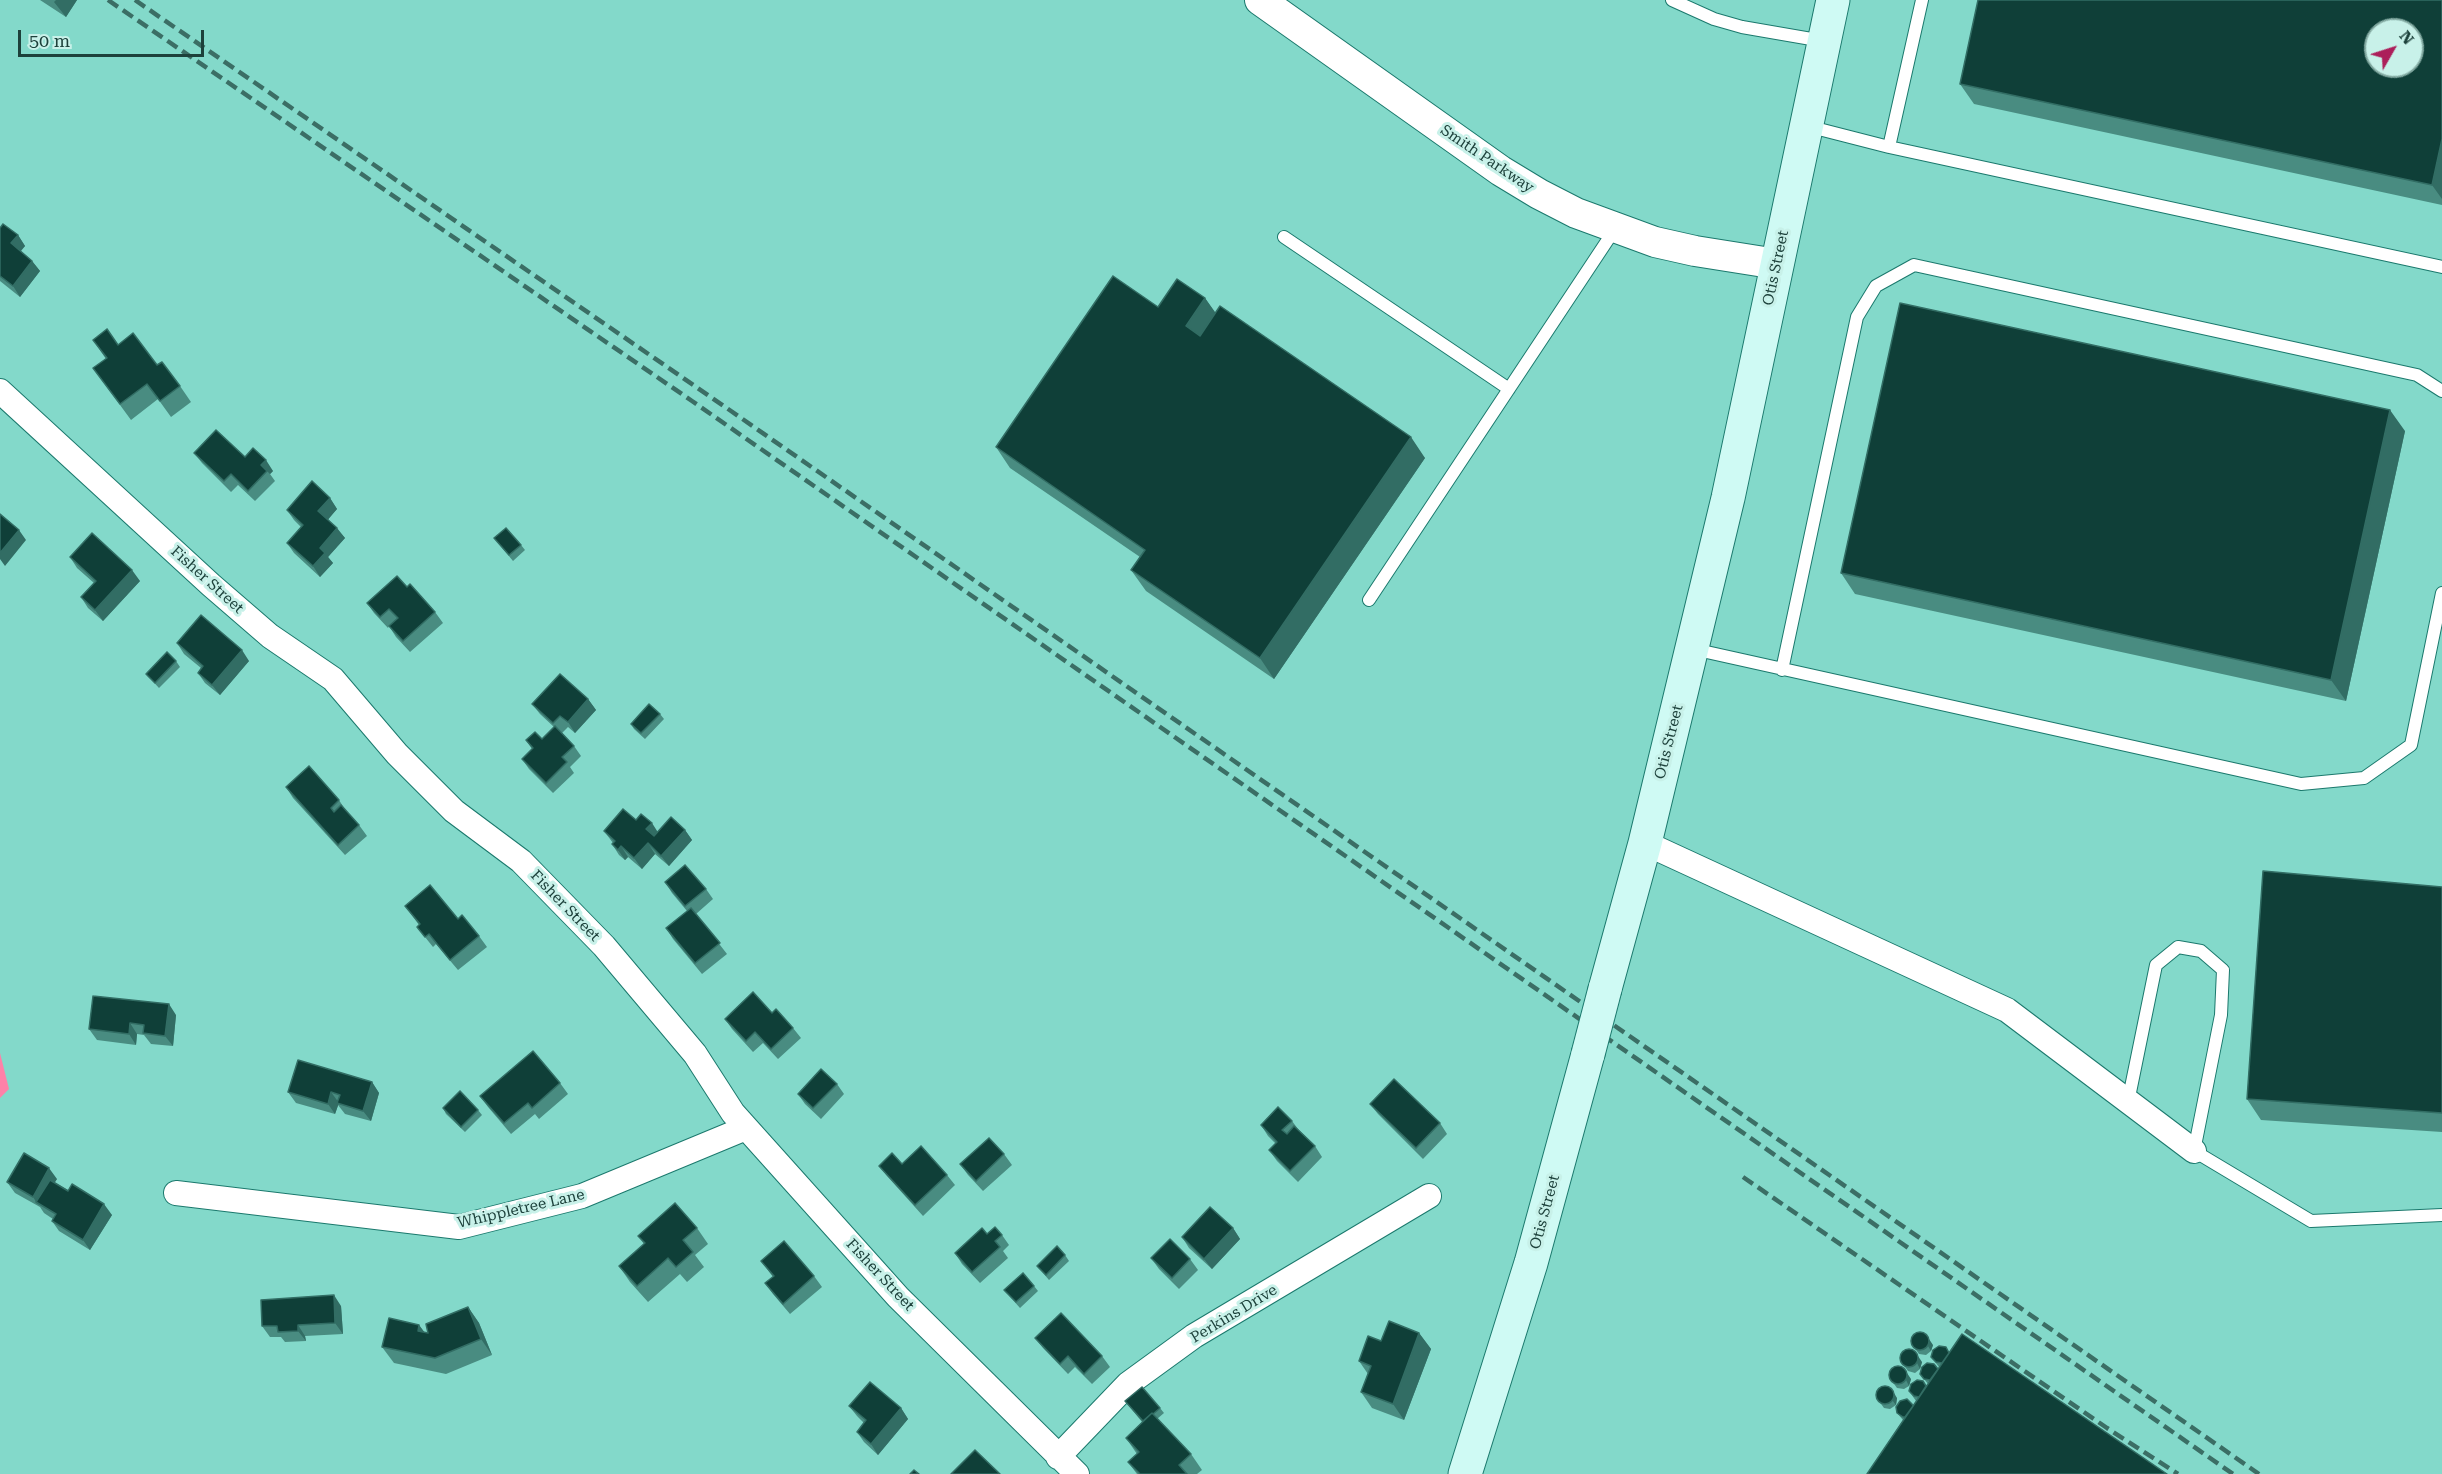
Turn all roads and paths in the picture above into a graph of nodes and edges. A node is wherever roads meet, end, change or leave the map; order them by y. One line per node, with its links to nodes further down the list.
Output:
1 (1260, 0): 8 (street, Smith Parkway)
2 (1672, 0): 5 (lane)
3 (1833, 0): 5 (main road, Otis Street)
4 (1922, 0): 7 (lane)
5 (1824, 41): 6 (main road, Otis Street)
6 (1806, 125): 7 (lane); 10 (main road, Otis Street)
7 (1889, 147): 11 (lane)
8 (1615, 229): 10 (street, Smith Parkway); 12 (lane)
9 (1284, 237): 12 (lane)
10 (1777, 264): 17 (main road, Otis Street)
11 (2442, 267)
12 (1509, 389): 16 (lane)
13 (0, 391): 21 (street, Fisher Street)
14 (2442, 391): 18 (lane)
15 (2442, 592): 18 (lane)
16 (1369, 600)
17 (1692, 649): 18 (lane); 19 (main road, Otis Street)
18 (1782, 670)
19 (1645, 843): 20 (street); 28 (main road, Otis Street, bridge)
20 (2128, 1102): 22 (street); 22 (lane)
21 (746, 1128): 23 (street, Whippletree Lane); 26 (street, Fisher Street)
22 (2194, 1151): 25 (lane)
23 (176, 1193)
24 (1430, 1196): 26 (street, Perkins Drive)
25 (2442, 1215)
26 (1058, 1457): 27 (street, Fisher Street)
27 (1077, 1474)
28 (1466, 1474)

